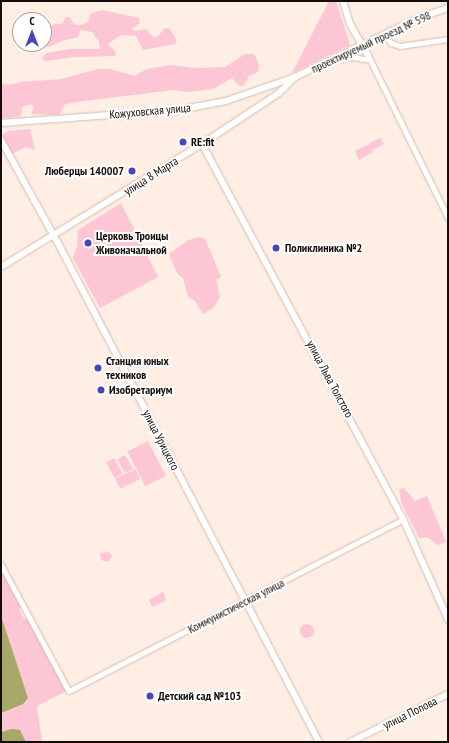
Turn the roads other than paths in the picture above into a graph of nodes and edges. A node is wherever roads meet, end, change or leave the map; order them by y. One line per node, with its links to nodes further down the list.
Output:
1 (343, 1): 5 (street)
2 (448, 8): 3 (street, проектируемый проезд № 598)
3 (385, 34): 4 (street); 5 (street, проектируемый проезд № 598)
4 (448, 39)
5 (362, 44): 6 (street); 7 (street, проектируемый проезд № 598)
6 (369, 58): 7 (street); 14 (street)
7 (328, 61): 8 (street, проектируемый проезд № 598)
8 (295, 77): 9 (street, Кожуховская улица); 10 (street, улица 8 Марта)
9 (262, 89): 10 (street); 11 (street, Кожуховская улица)
10 (268, 100): 13 (street, улица 8 Марта)
11 (1, 123)
12 (1, 140): 15 (street, улица Урицкого)
13 (202, 144): 15 (street, улица 8 Марта); 17 (street, улица Льва Толстого)
14 (448, 217)
15 (53, 235): 16 (street, улица 8 Марта); 19 (street, улица Урицкого)
16 (1, 267)
17 (403, 519): 19 (street, Коммунистическая улица); 20 (street, улица Льва Толстого)
18 (1, 564): 19 (street, Коммунистическая улица)
19 (245, 602): 22 (street, улица Урицкого)
20 (448, 619)
21 (448, 694): 23 (street, улица Попова)
22 (319, 742)
23 (350, 742)

